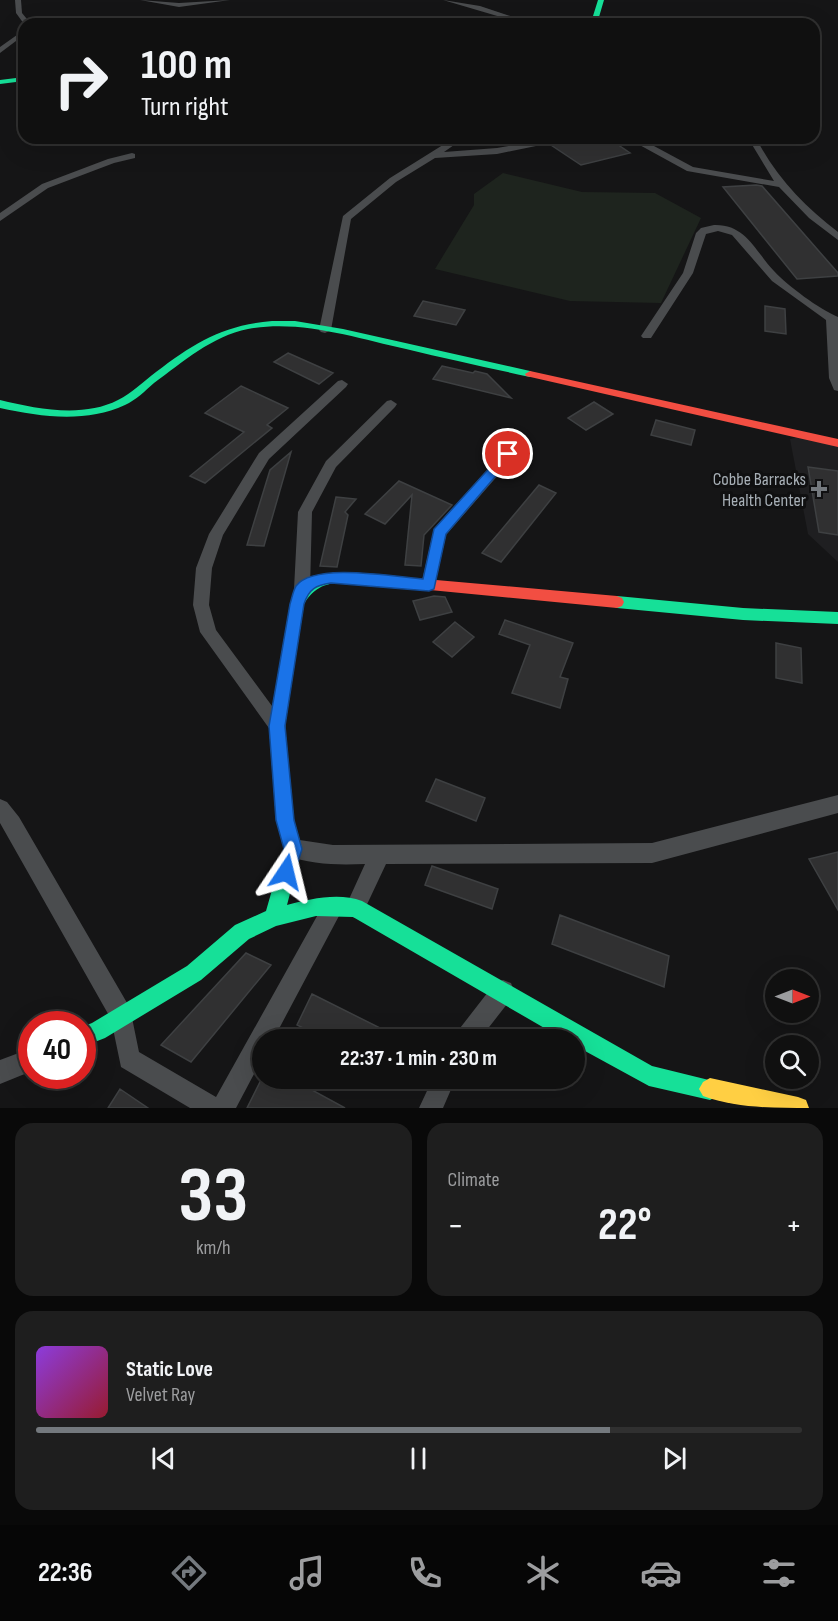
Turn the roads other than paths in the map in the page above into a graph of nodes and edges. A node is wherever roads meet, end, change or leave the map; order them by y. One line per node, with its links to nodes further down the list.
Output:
1 (18, 0): 6 (street)
2 (143, 0): 3 (street)
3 (227, 0)
4 (446, 0): 7 (street)
5 (601, 0): 8 (street)
6 (23, 18)
7 (512, 18)
8 (595, 18)
9 (18, 38): 10 (street)
10 (0, 51)
11 (18, 80): 12 (street)
12 (0, 82)
13 (450, 144): 17 (street)
14 (537, 144): 17 (street)
15 (644, 144): 19 (street)
16 (755, 144): 19 (street)
17 (432, 155): 23 (street)
18 (132, 156): 20 (street)
19 (783, 185): 21 (street)
20 (0, 218)
21 (838, 237)
22 (835, 320): 24 (street); 26 (street)
23 (325, 330): 28 (street); 29 (street)
24 (647, 336)
25 (342, 384): 34 (street)
26 (838, 387)
27 (391, 404): 32 (street)
28 (0, 405)
29 (838, 443)
30 (508, 454): 31 (street)
31 (429, 585): 32 (street); 33 (street)
32 (302, 589): 34 (street)
33 (838, 618)
34 (277, 726): 37 (street)
35 (838, 804): 38 (street)
36 (0, 808): 42 (street)
37 (293, 849): 38 (street); 40 (street)
38 (380, 855): 39 (street)
39 (344, 908): 40 (street); 41 (street); 49 (street)
40 (274, 917): 42 (street)
41 (503, 991): 43 (street); 51 (street)
42 (122, 1016): 44 (street); 48 (street)
43 (474, 1029)
44 (96, 1030)
45 (18, 1065): 46 (street)
46 (0, 1072)
47 (440, 1089): 50 (street)
48 (213, 1108)
49 (223, 1108)
50 (431, 1108)
51 (798, 1108)

